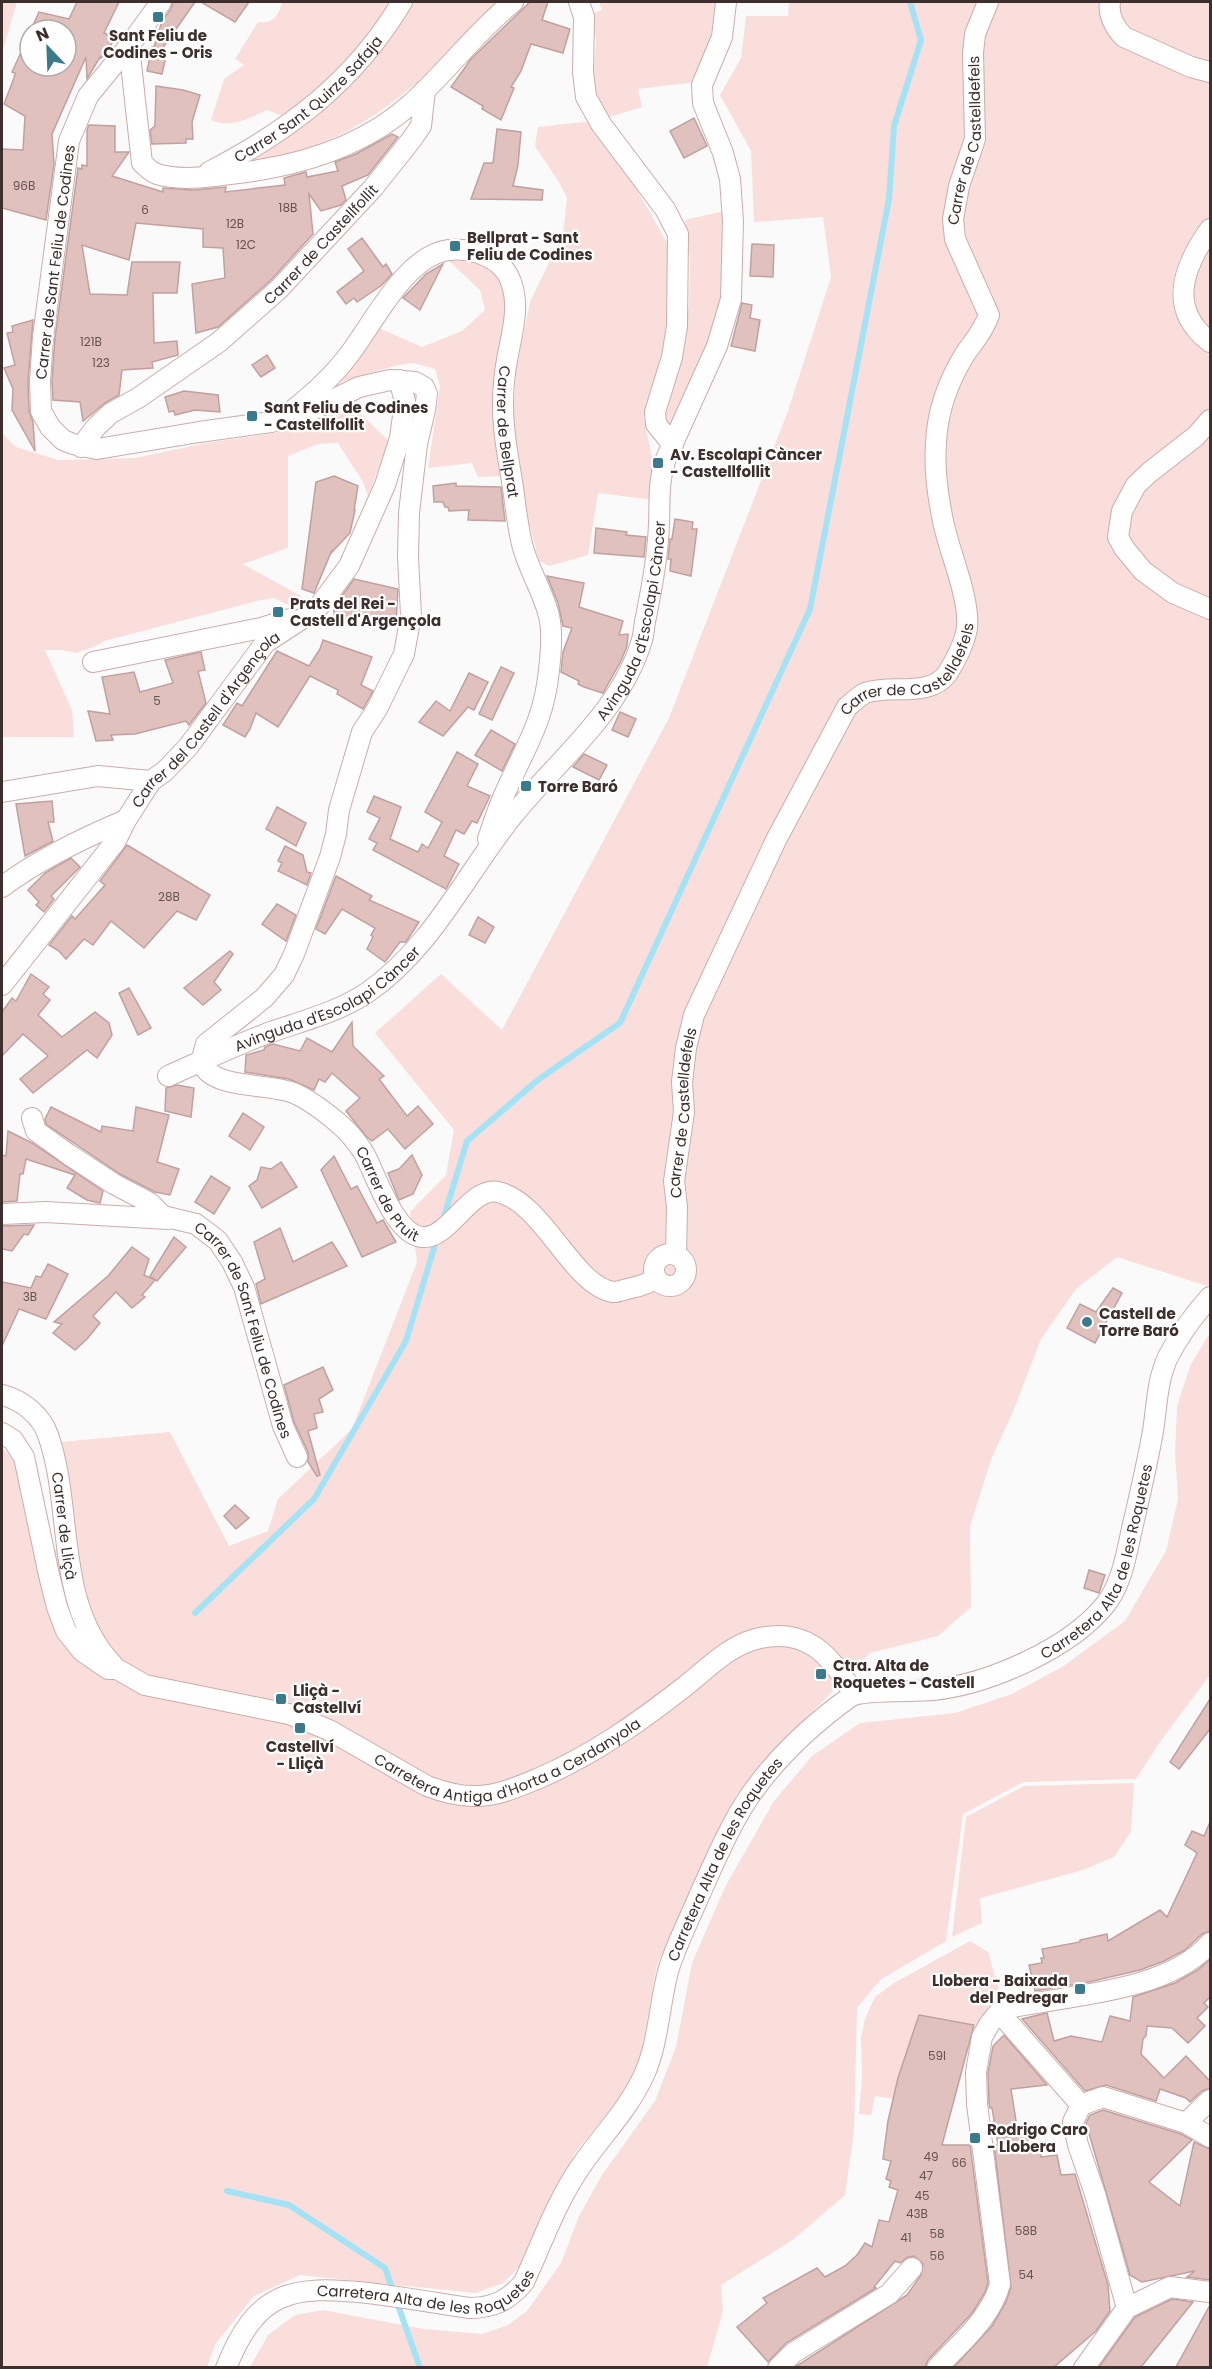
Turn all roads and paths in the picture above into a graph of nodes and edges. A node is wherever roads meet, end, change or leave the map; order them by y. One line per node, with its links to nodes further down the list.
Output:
1 (160, 2): 8 (street, Carrer de Sant Feliu de Codines)
2 (402, 2): 11 (street, Carrer Sant Quirze Safaja)
3 (513, 2): 10 (street)
4 (579, 2): 17 (street)
5 (726, 2): 17 (street, Avinguda d'Escolapi Càncer)
6 (988, 2): 33 (street, Carrer de Castelldefels)
7 (1110, 2): 9 (street)
8 (129, 46): 11 (street); 18 (street, Carrer de Sant Feliu de Codines)
9 (1210, 72)
10 (425, 90): 11 (street); 18 (street, Carrer de Castellfollit)
11 (199, 177)
12 (1210, 229): 13 (street)
13 (1210, 342)
14 (399, 380): 16 (street, Carrer de Sant Feliu de Codines); 19 (street, Carrer del Castell d'Argençola); 28 (street)
15 (1210, 420): 20 (street)
16 (271, 422): 18 (street, Carrer de Sant Feliu de Codines); 25 (street, Carrer de Bellprat)
17 (673, 445): 25 (street, Avinguda d'Escolapi Càncer)
18 (81, 447)
19 (317, 609): 21 (street); 22 (street, Carrer del Castell d'Argençola)
20 (1210, 609)
21 (93, 662)
22 (151, 781): 23 (street); 24 (street, Carrer del Castell d'Argençola)
23 (2, 792)
24 (126, 820): 26 (street); 27 (street, Carrer del Castell d'Argençola)
25 (482, 856): 28 (street, Avinguda d'Escolapi Càncer)
26 (2, 887)
27 (2, 985)
28 (201, 1062): 29 (street); 33 (street, Carrer de Pruit)
29 (168, 1076)
30 (32, 1118): 32 (street, Carrer de Sant Feliu de Codines)
31 (2, 1214): 32 (street)
32 (174, 1219): 37 (street, Carrer de Sant Feliu de Codines)
33 (656, 1278)
34 (1210, 1297): 39 (street, Carretera Alta de les Roquetes)
35 (2, 1395): 38 (street, Carrer de Lliçà)
36 (2, 1433): 38 (street, Carretera Antiga d'Horta a Cerdanyola)
37 (297, 1457)
38 (117, 1669): 39 (street, Carretera Antiga d'Horta a Cerdanyola)
39 (855, 1694): 49 (street, Carretera Alta de les Roquetes)
40 (1210, 1943): 41 (street)
41 (999, 2012): 43 (street); 51 (street)
42 (1210, 2100): 44 (street)
43 (1081, 2105): 44 (street); 48 (street)
44 (1186, 2123): 45 (street)
45 (1210, 2137)
46 (912, 2268): 50 (street)
47 (1210, 2292): 48 (street)
48 (1127, 2308): 52 (street)
49 (226, 2367)
50 (778, 2367)
51 (937, 2367)
52 (1084, 2367)

